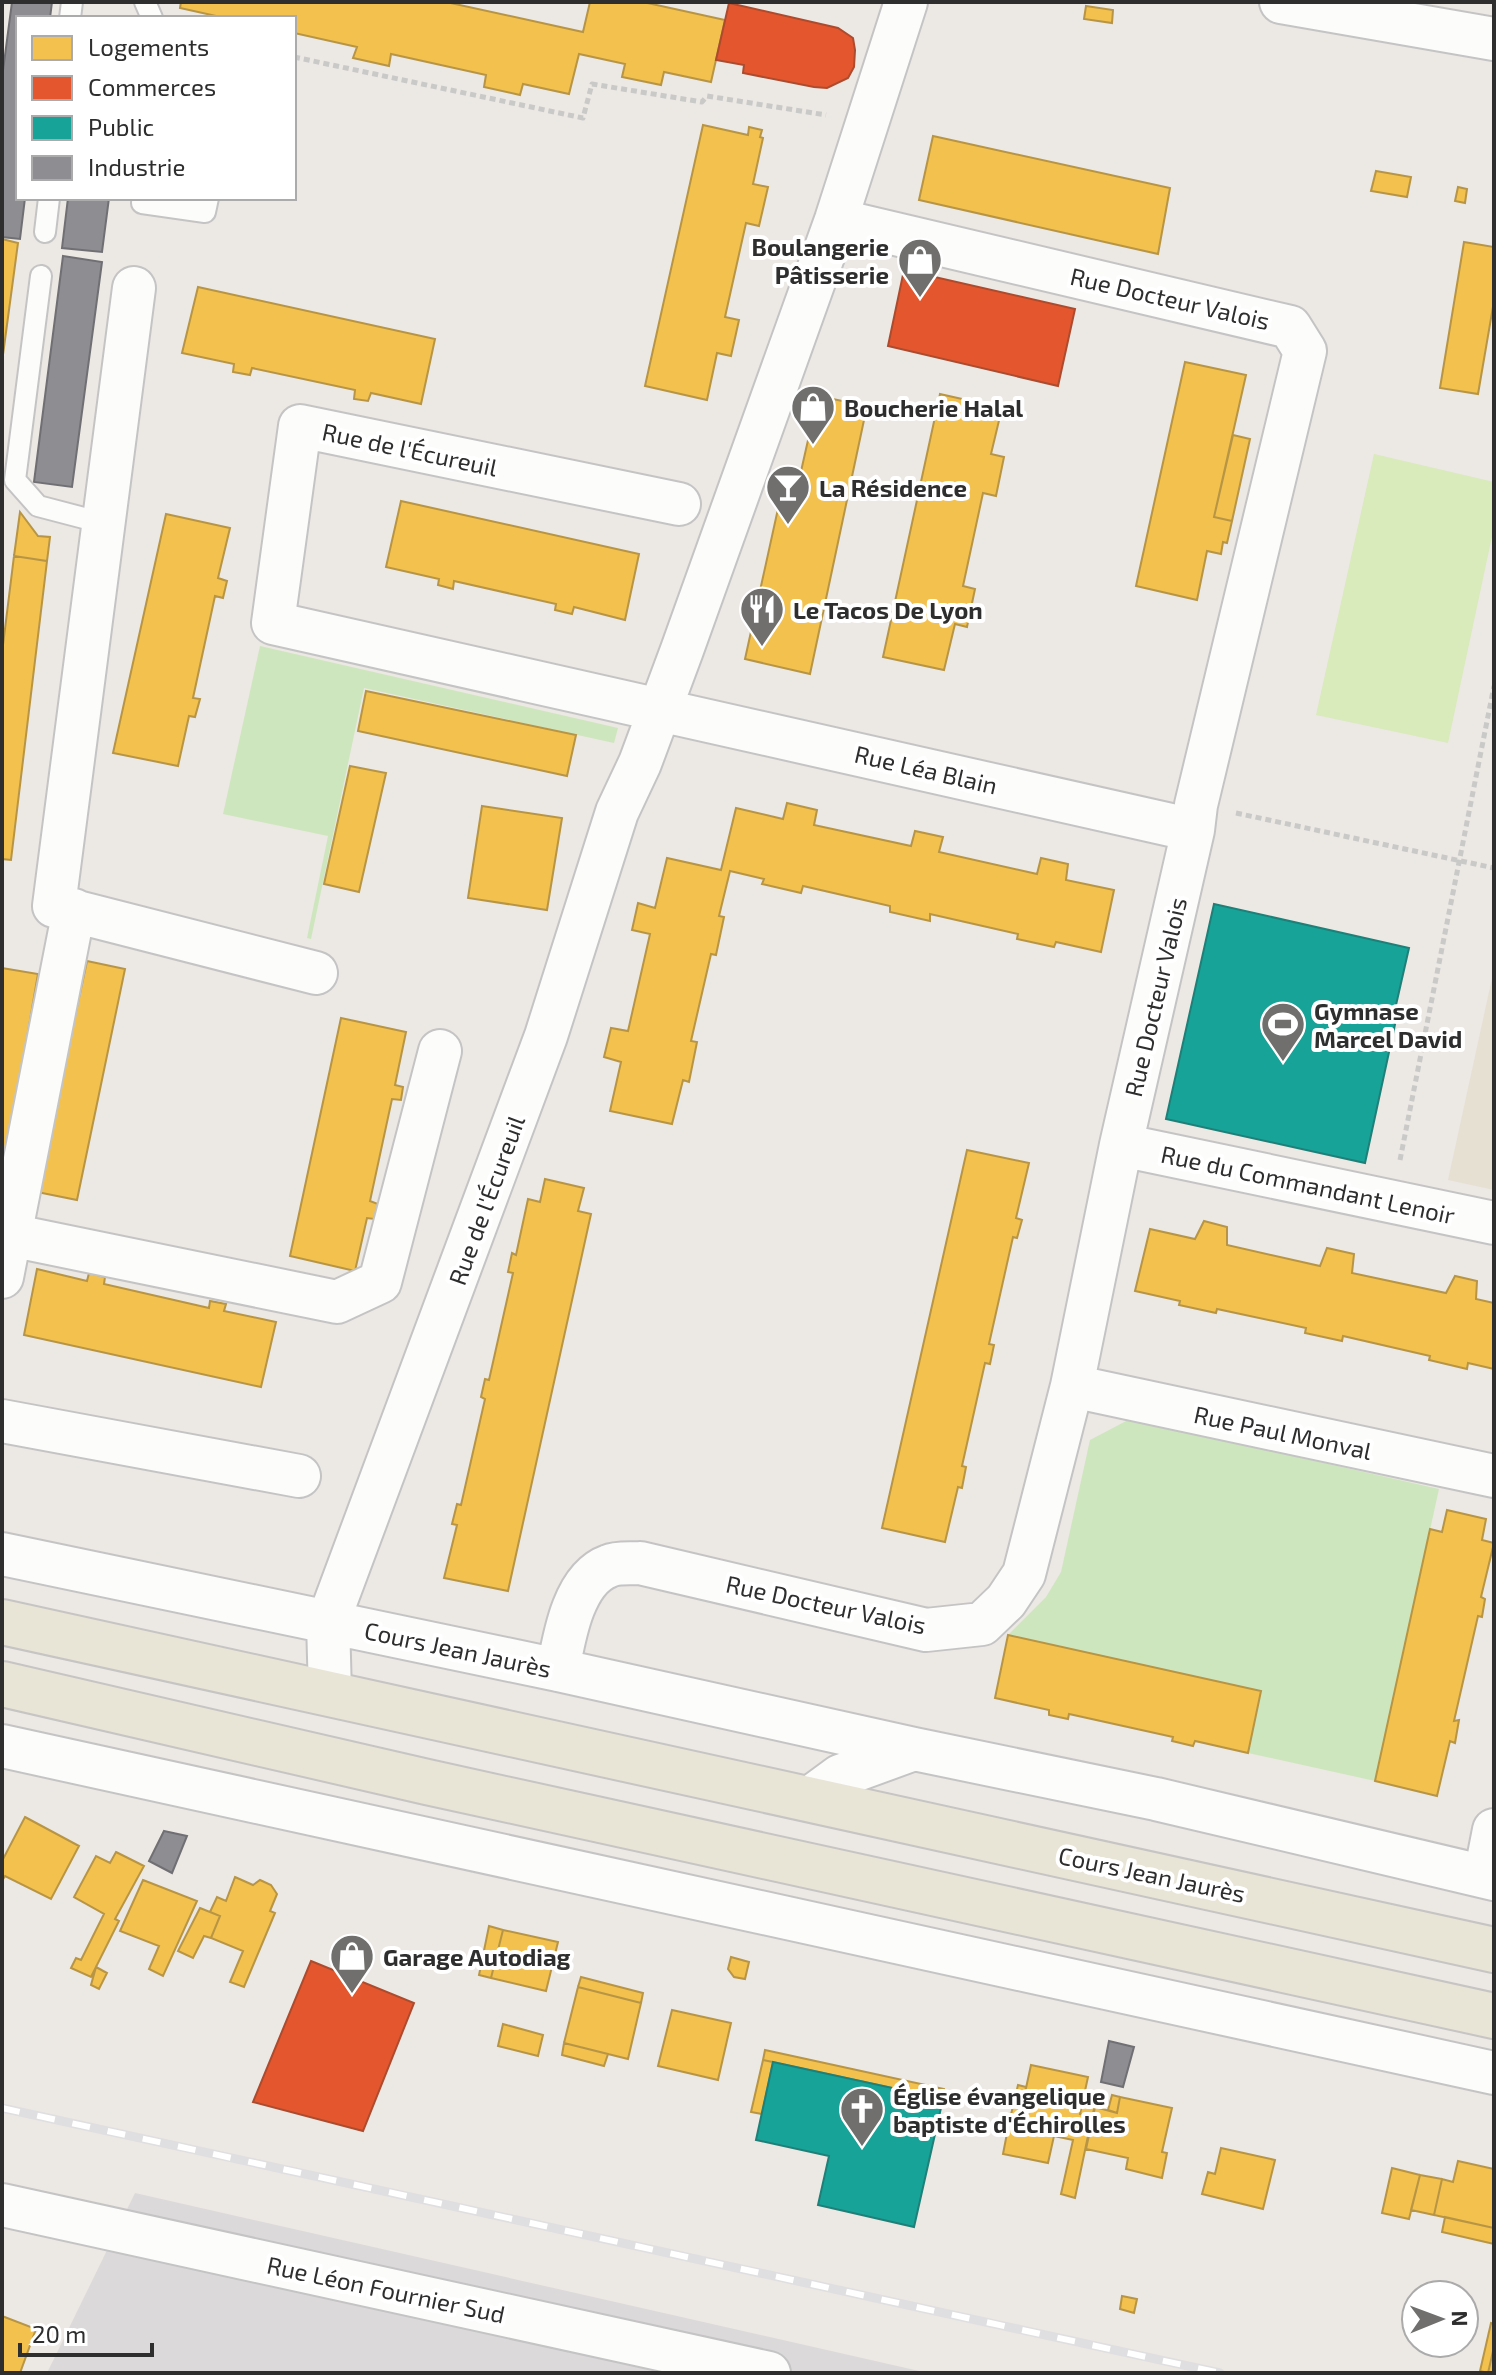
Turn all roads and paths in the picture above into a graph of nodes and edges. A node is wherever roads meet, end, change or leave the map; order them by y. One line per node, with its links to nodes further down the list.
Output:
1 (906, 2): 9 (street, Rue de l'Écureuil)
2 (1281, 2): 3 (street)
3 (1494, 39)
4 (296, 57): 5 (path)
5 (836, 117)
6 (49, 200): 10 (lane)
7 (143, 200): 8 (lane)
8 (208, 200)
9 (836, 220): 16 (street, Rue de l'Écureuil); 17 (street, Rue Docteur Valois)
10 (45, 232)
11 (41, 276): 14 (lane)
12 (134, 288): 14 (street)
13 (679, 504): 16 (street, Rue de l'Écureuil)
14 (103, 523): 20 (street)
15 (1494, 686): 18 (path)
16 (659, 708): 17 (street, Rue Léa Blain); 34 (street, Rue de l'Écureuil)
17 (1195, 817): 18 (path); 23 (street, Rue Docteur Valois)
18 (1458, 859): 19 (path); 24 (path)
19 (1494, 868)
20 (74, 910): 21 (street); 26 (street)
21 (316, 973)
22 (440, 1051): 26 (street)
23 (1121, 1145): 24 (street, Rue du Commandant Lenoir); 28 (street, Rue Docteur Valois)
24 (1393, 1200): 25 (street, Rue du Commandant Lenoir)
25 (1494, 1223)
26 (10, 1235): 27 (street)
27 (2, 1277)
28 (1072, 1386): 31 (street, Rue Paul Monval); 35 (street, Rue Docteur Valois)
29 (2, 1421): 30 (street)
30 (299, 1476)
31 (1494, 1476)
32 (2, 1554): 34 (street, Cours Jean Jaurès)
33 (2, 1622): 37 (main road, Cours Jean Jaurès)
34 (328, 1622): 35 (street, Cours Jean Jaurès); 37 (street, Rue de l'Écureuil)
35 (558, 1670): 39 (street, Cours Jean Jaurès)
36 (2, 1684): 40 (main road)
37 (330, 1693): 41 (main road, Cours Jean Jaurès)
38 (2, 1746): 42 (street)
39 (914, 1749): 41 (street); 45 (street, Cours Jean Jaurès)
40 (427, 1782): 42 (street); 44 (main road)
41 (810, 1798): 47 (main road, Cours Jean Jaurès)
42 (371, 1826): 46 (street)
43 (1494, 1830): 45 (street)
44 (863, 1877): 46 (street); 48 (main road)
45 (1490, 1878)
46 (891, 1942): 49 (street)
47 (1494, 1950)
48 (1494, 2016)
49 (1494, 2073)
50 (2, 2205): 51 (street, Rue Léon Fournier Sud)
51 (642, 2360): 52 (street, Rue Léon Fournier Sud)
52 (769, 2373)

